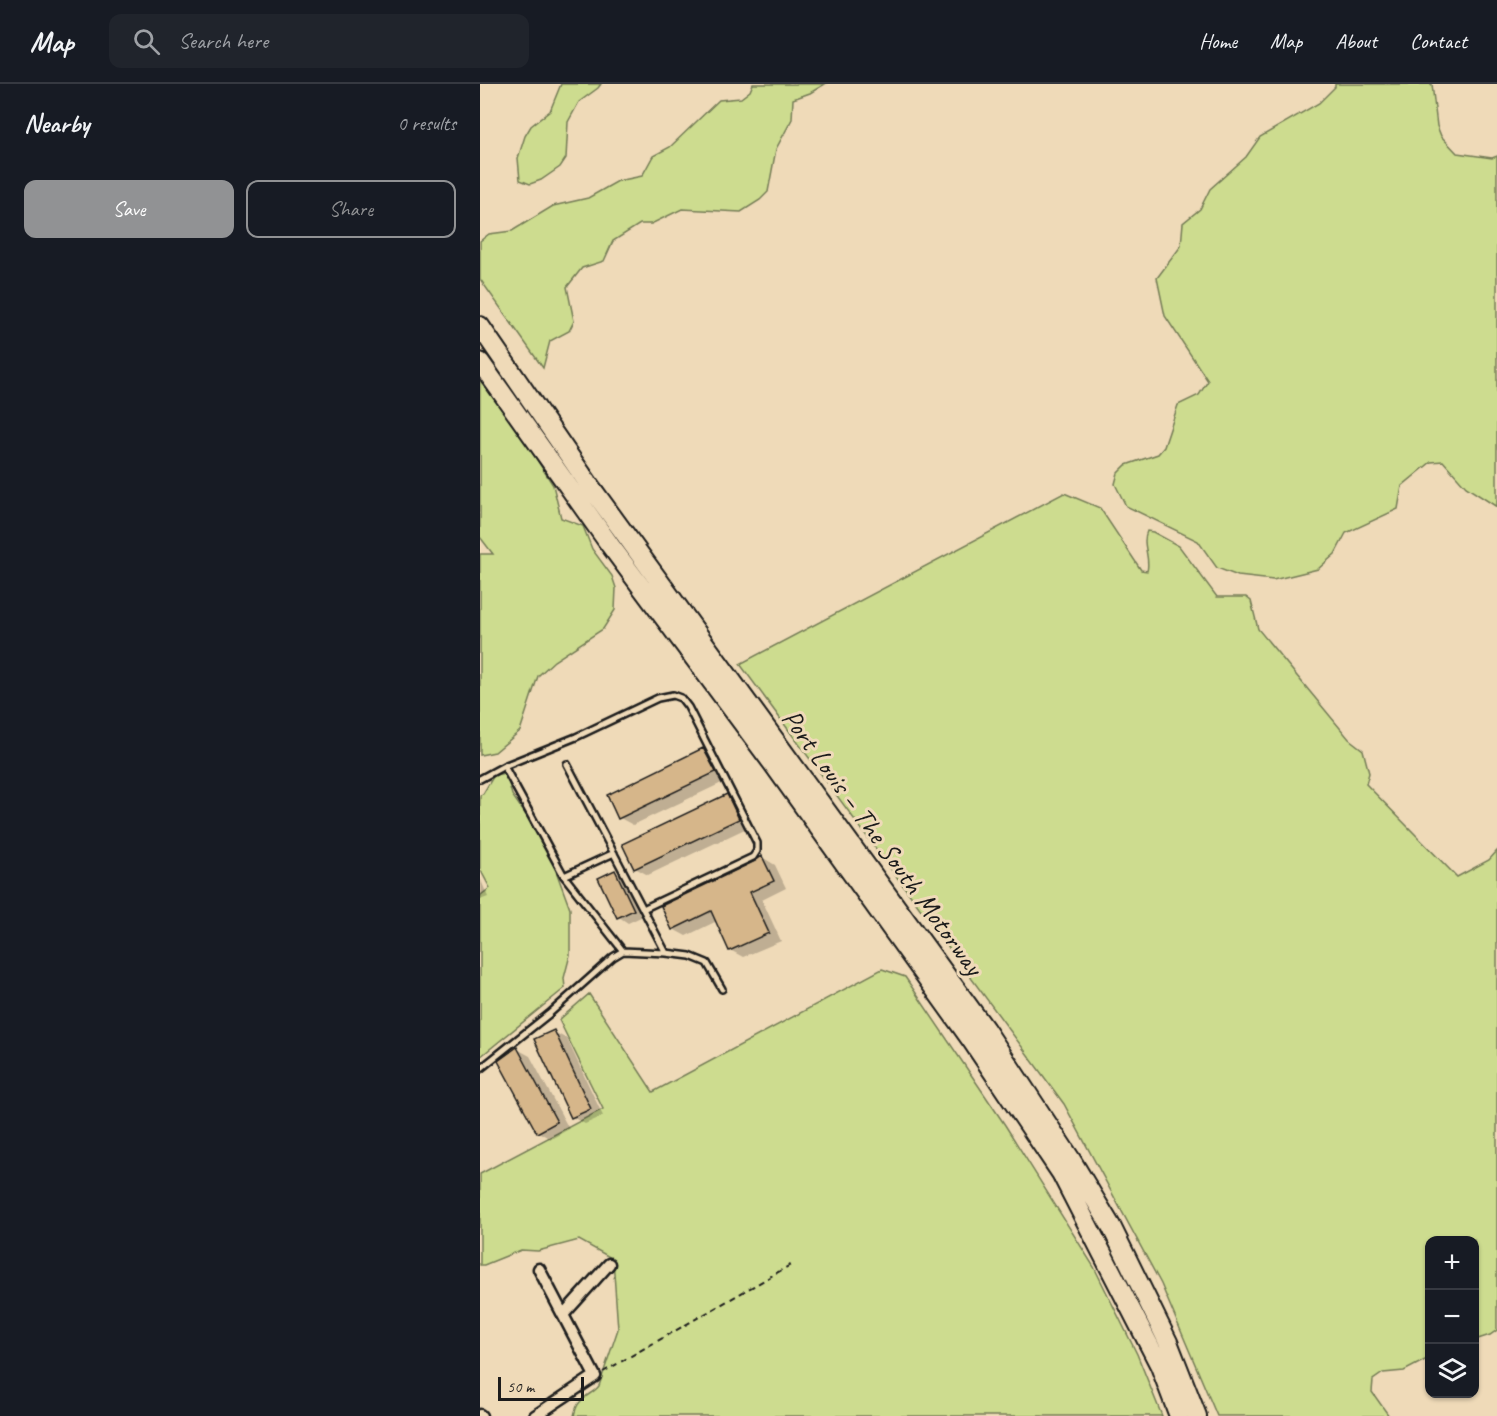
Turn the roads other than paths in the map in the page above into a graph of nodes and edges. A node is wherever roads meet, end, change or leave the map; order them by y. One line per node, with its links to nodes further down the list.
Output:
1 (480, 326): 18 (highway, Port Louis – The South Motorway)
2 (480, 362): 17 (highway, Port Louis – The South Motorway)
3 (567, 764): 6 (lane)
4 (504, 766): 5 (lane); 7 (lane); 8 (lane)
5 (480, 779)
6 (614, 853): 7 (lane); 8 (lane)
7 (564, 876): 9 (lane)
8 (643, 909): 10 (lane)
9 (623, 951): 10 (lane); 12 (lane)
10 (666, 953): 11 (lane)
11 (722, 988)
12 (480, 1069)
13 (609, 1264): 15 (street)
14 (539, 1269): 15 (street)
15 (563, 1315): 16 (street)
16 (535, 1416)
17 (1179, 1416)
18 (1197, 1416)

